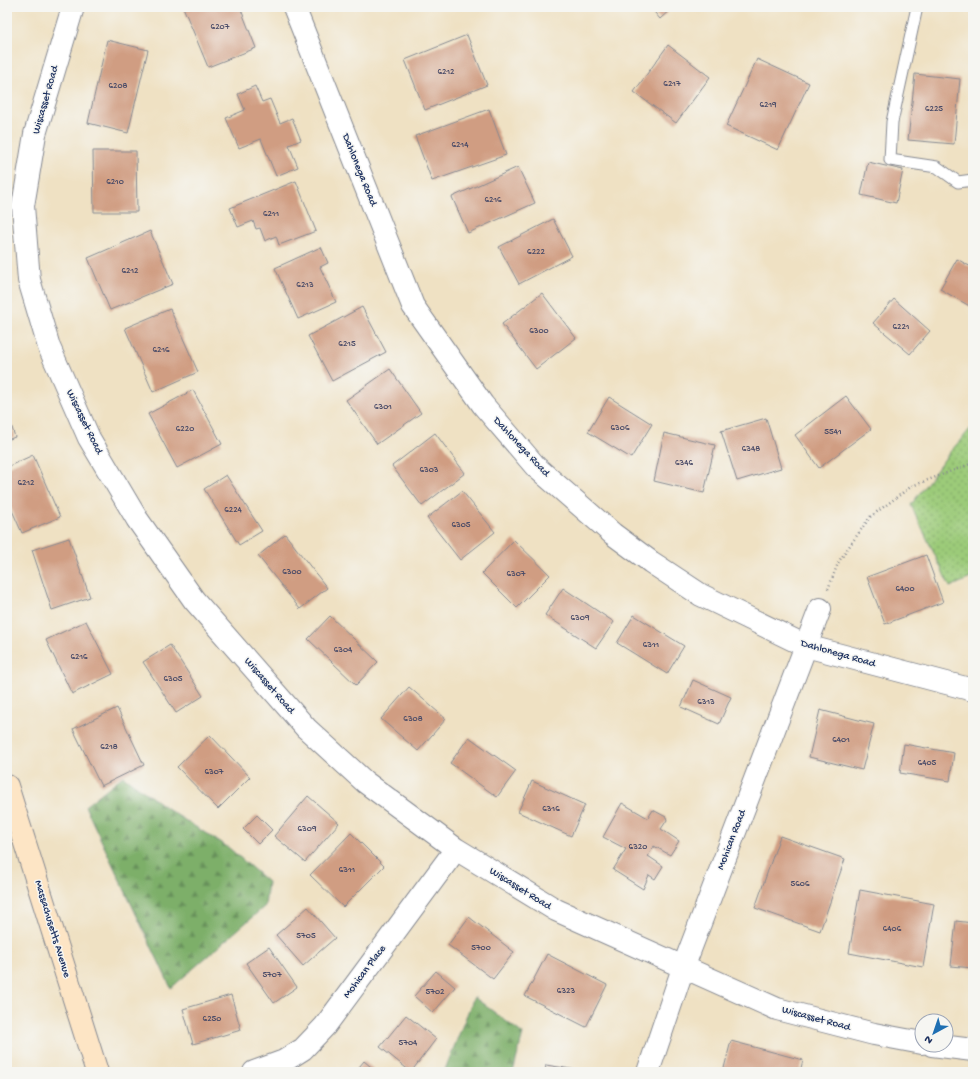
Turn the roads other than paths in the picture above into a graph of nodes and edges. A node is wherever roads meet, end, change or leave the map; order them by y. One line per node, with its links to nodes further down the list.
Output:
1 (73, 7): 9 (street, Wiscasset Road)
2 (294, 7): 6 (street, Dahlonega Road)
3 (917, 7): 4 (lane)
4 (973, 180)
5 (820, 609): 6 (street, Mohican Road)
6 (806, 646): 7 (street, Dahlonega Road); 10 (street, Mohican Road)
7 (973, 690)
8 (7, 786): 14 (main road, Massachusetts Avenue)
9 (456, 849): 10 (street, Wiscasset Road); 15 (street, Mohican Place)
10 (683, 968): 11 (street, Wiscasset Road); 16 (street, Mohican Road)
11 (914, 1042)
12 (954, 1048): 13 (street)
13 (973, 1050)
14 (97, 1072)
15 (254, 1072)
16 (648, 1072)

